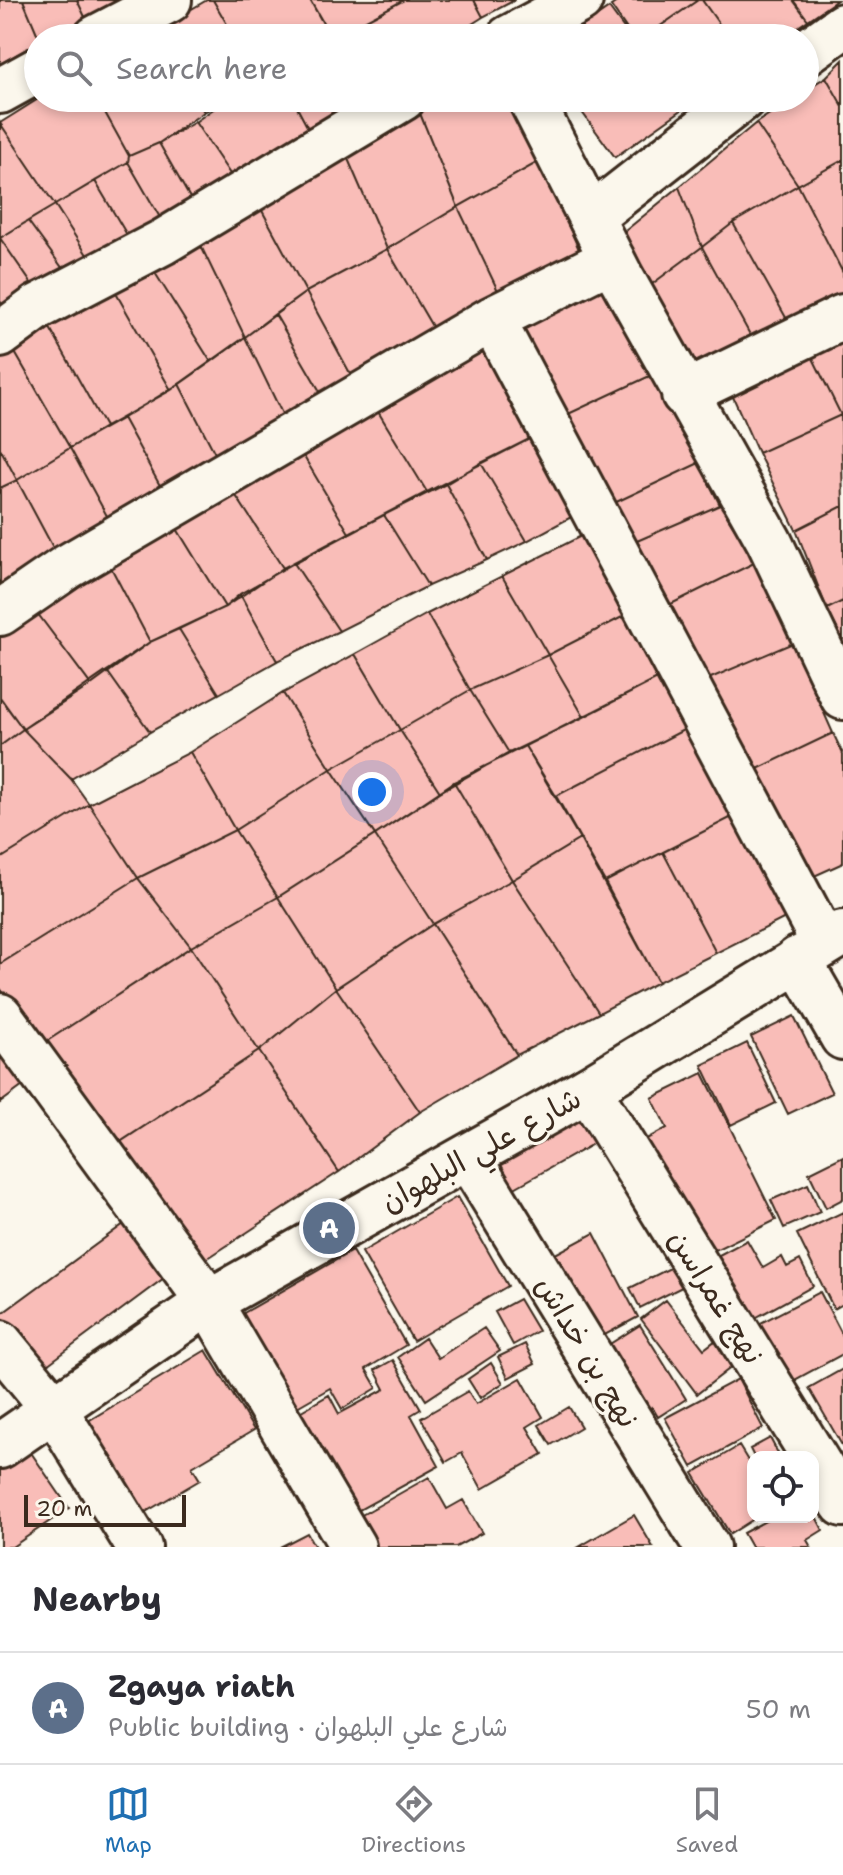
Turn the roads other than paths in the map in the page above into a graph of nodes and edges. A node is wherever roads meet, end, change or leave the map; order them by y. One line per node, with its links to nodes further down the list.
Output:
1 (169, 0): 3 (street)
2 (580, 0): 4 (street)
3 (123, 24)
4 (535, 24)
5 (843, 26): 6 (street)
6 (819, 43)
7 (24, 78): 8 (street)
8 (0, 91)
9 (380, 112): 16 (street)
10 (537, 112): 12 (street)
11 (725, 112): 12 (street)
12 (591, 217): 13 (street)
13 (612, 259): 15 (street); 17 (street)
14 (843, 317): 17 (street)
15 (492, 319): 18 (street); 20 (street)
16 (0, 335)
17 (684, 394): 19 (street)
18 (0, 613)
19 (843, 695)
20 (822, 945): 22 (street); 23 (street, شارع علي البلهوان)
21 (0, 1016): 25 (street)
22 (843, 1037)
23 (588, 1089): 24 (street, شارع علي البلهوان); 29 (street, نهج غمراسن)
24 (468, 1157): 25 (street, شارع علي البلهوان); 32 (street, نهج بن خداش)
25 (209, 1302): 27 (street, شارع علي البلهوان); 31 (street)
26 (0, 1343): 27 (street)
27 (55, 1410): 28 (street, شارع علي البلهوان); 30 (street)
28 (0, 1446)
29 (843, 1504)
30 (139, 1547)
31 (353, 1547)
32 (707, 1547)

